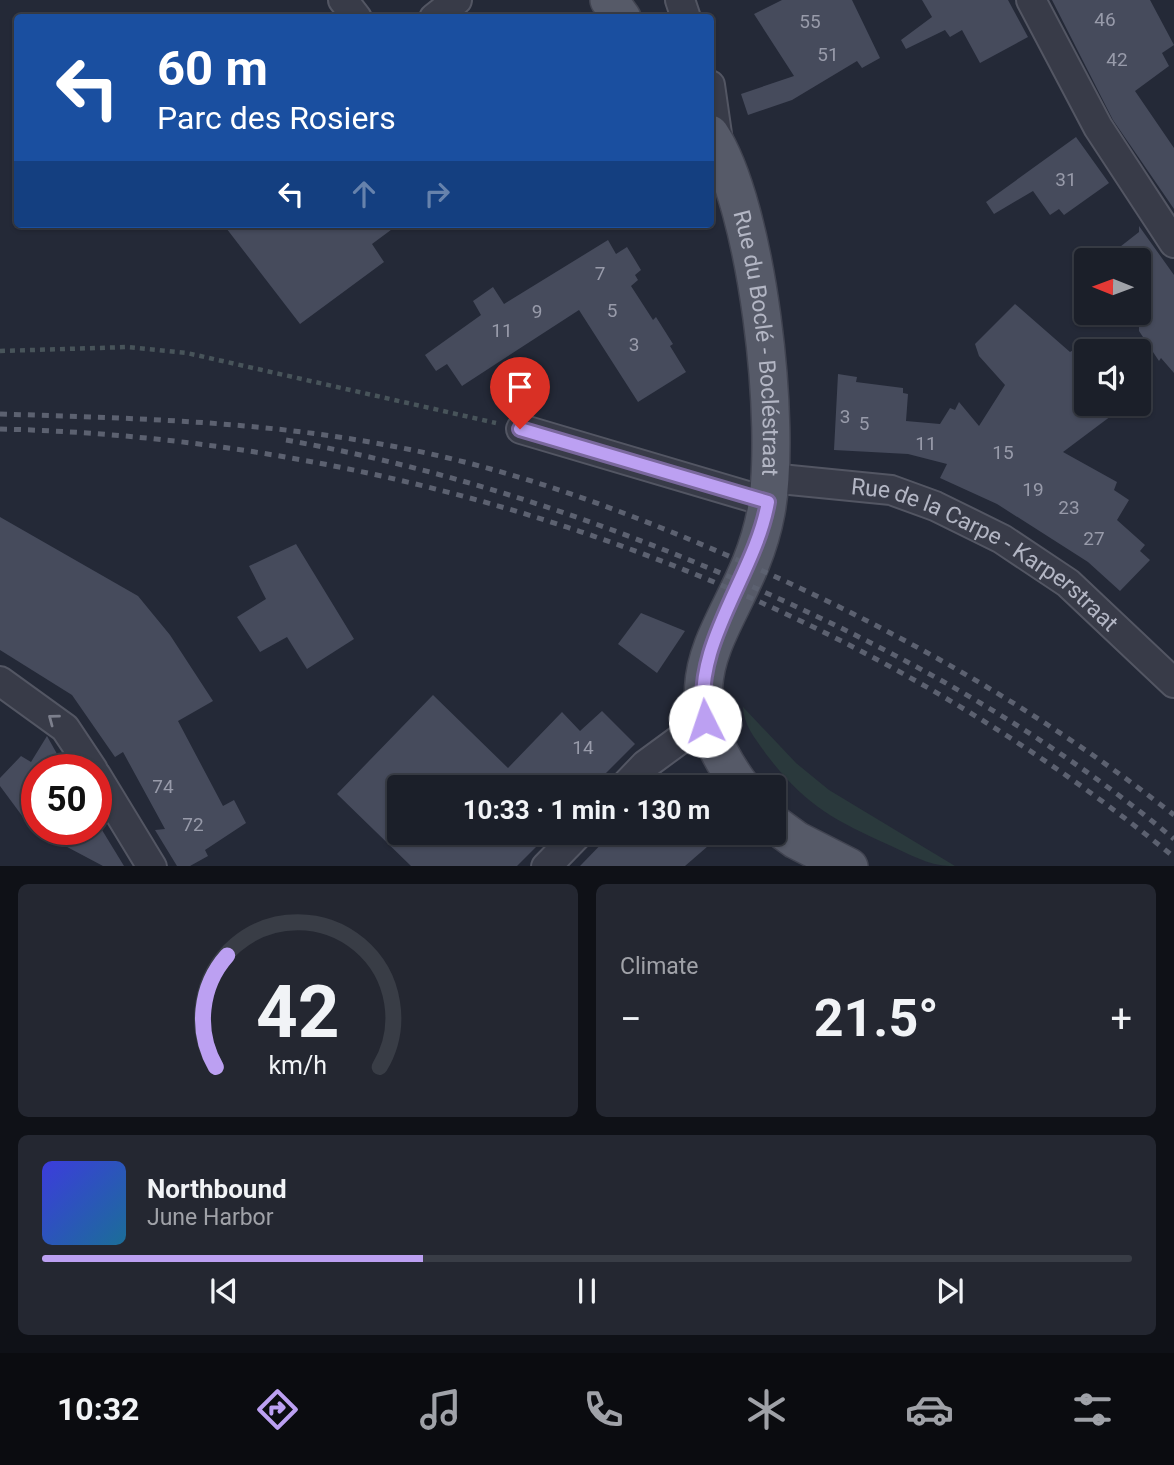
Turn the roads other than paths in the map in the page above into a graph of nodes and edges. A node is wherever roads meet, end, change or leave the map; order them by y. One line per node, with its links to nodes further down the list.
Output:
1 (457, 0): 3 (street)
2 (1031, 0): 5 (street)
3 (439, 14)
4 (715, 141): 7 (main road, Rue du Boclé - Bocléstraat)
5 (1174, 243)
6 (520, 429): 7 (street, Rue de la Carpe - Karperstraat)
7 (769, 490): 9 (street, Rue de la Carpe - Karperstraat); 10 (main road, Rue du Boclé - Bocléstraat)
8 (0, 681): 11 (street, one-way to 8)
9 (1174, 684)
10 (705, 721): 12 (street); 13 (main road)
11 (82, 754)
12 (635, 775)
13 (733, 775)
14 (112, 801): 18 (street)
15 (786, 833): 19 (main road)
16 (568, 845): 17 (street)
17 (550, 865)
18 (152, 866)
19 (849, 866)

